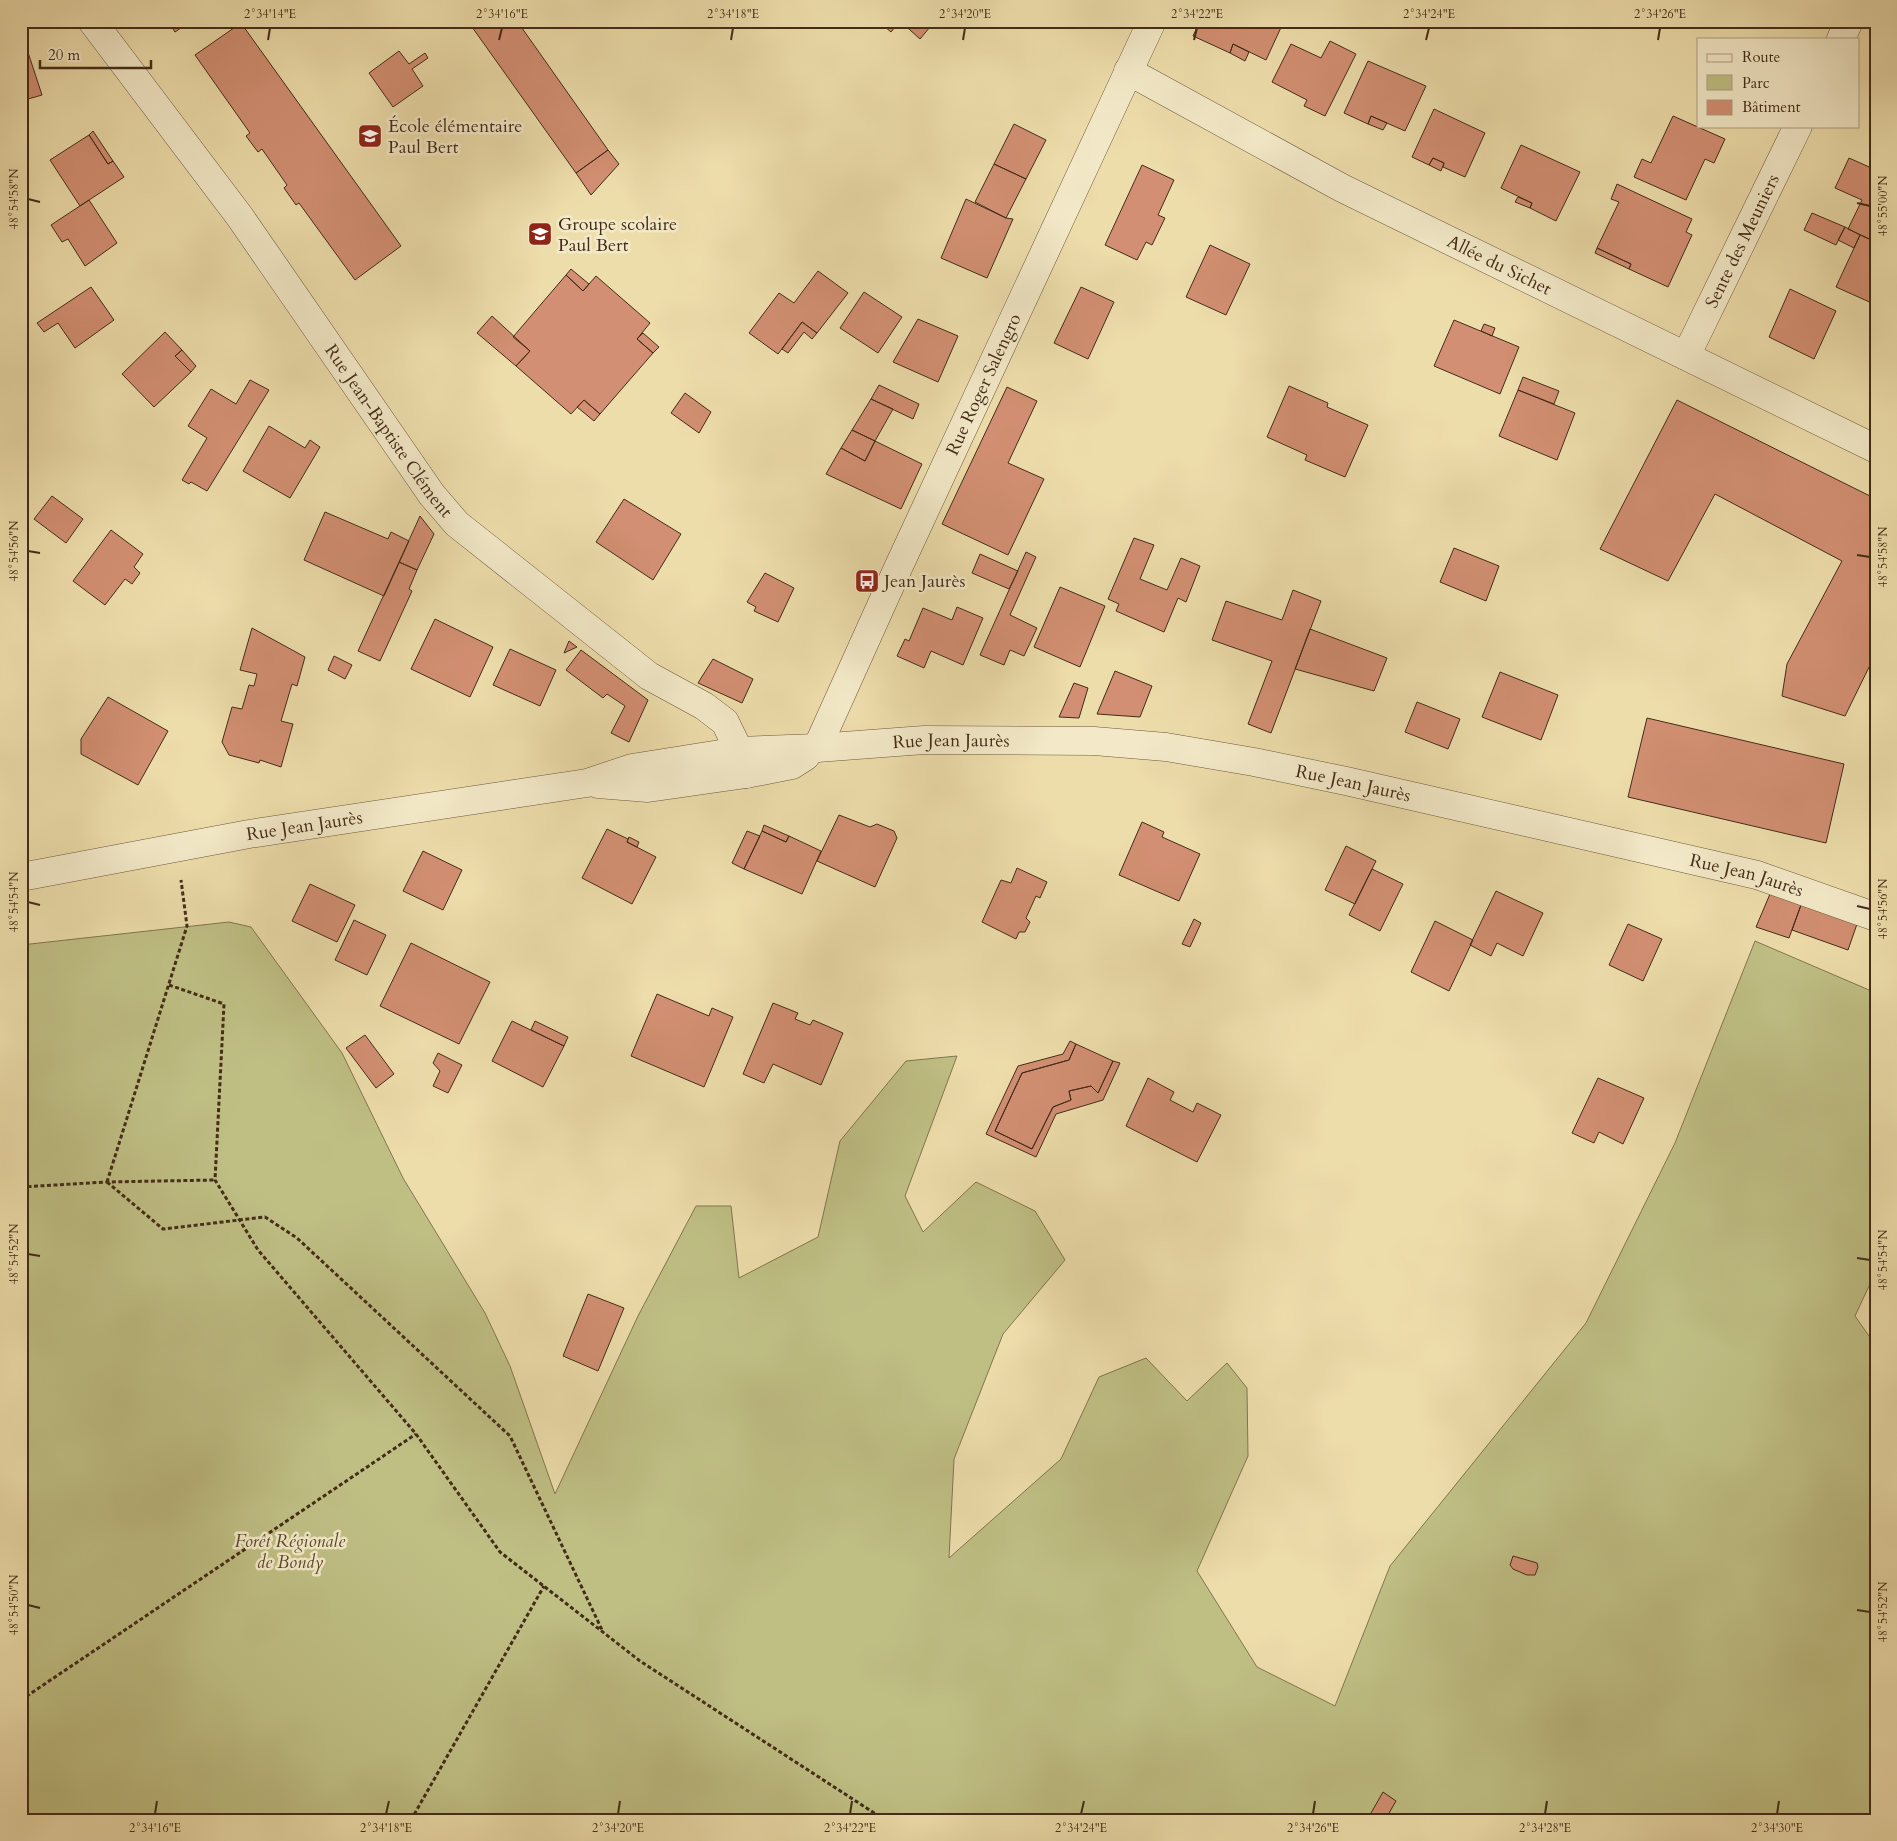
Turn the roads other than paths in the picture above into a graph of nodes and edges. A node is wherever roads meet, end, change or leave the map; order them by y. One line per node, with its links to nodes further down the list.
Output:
1 (92, 21): 10 (street, Rue Jean-Baptiste Clément)
2 (1152, 21): 5 (street, Rue Roger Salengro)
3 (1849, 21): 4 (street)
4 (1841, 38)
5 (1128, 72): 7 (street, Allée du Sichet); 9 (street, Rue Roger Salengro)
6 (1797, 128): 7 (street, Sente des Meuniers)
7 (1686, 356): 8 (street, Allée du Sichet)
8 (1876, 448)
9 (817, 748): 10 (street, Rue Jean Jaurès); 12 (street, Rue Jean Jaurès)
10 (742, 762): 11 (street, Rue Jean Jaurès)
11 (21, 878)
12 (1876, 916)

